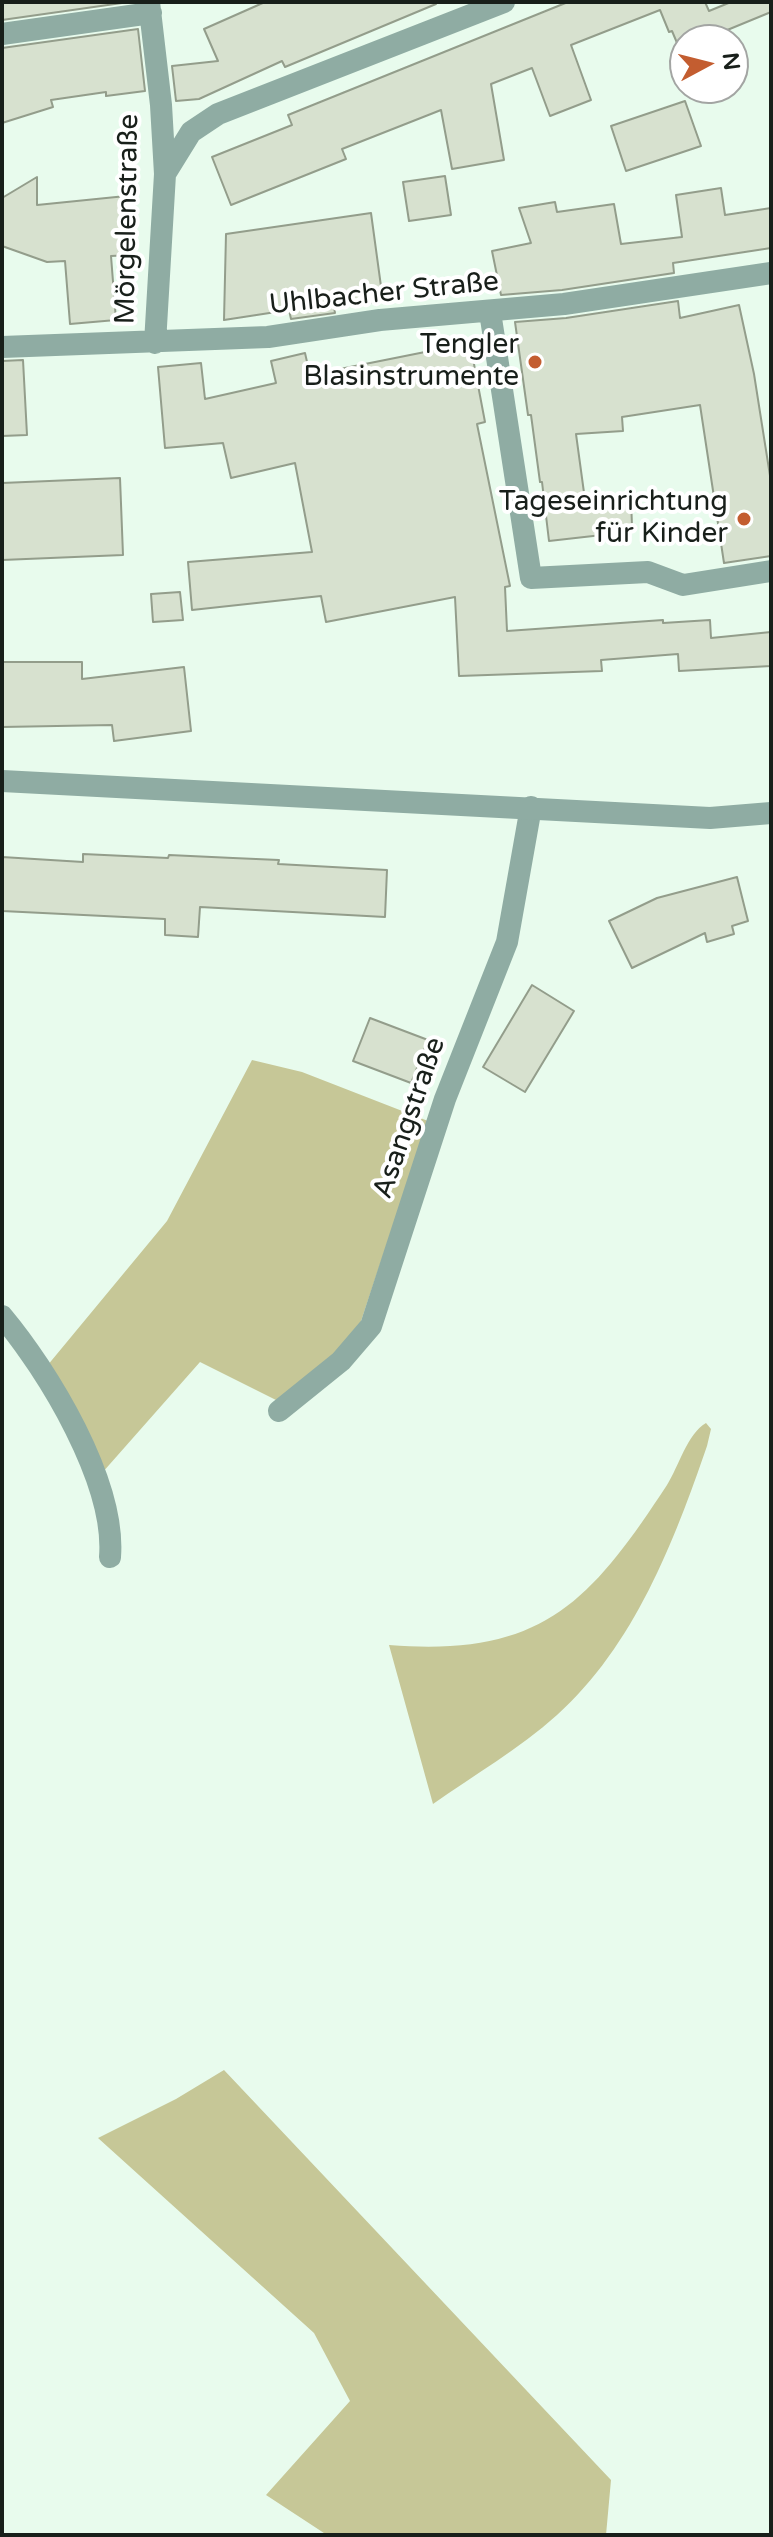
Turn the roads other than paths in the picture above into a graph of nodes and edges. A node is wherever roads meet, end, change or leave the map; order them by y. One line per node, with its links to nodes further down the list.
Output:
1 (504, 2): 4 (street)
2 (150, 8): 3 (street); 4 (street, Mörgelenstraße)
3 (2, 34)
4 (165, 174): 7 (street, Mörgelenstraße)
5 (771, 273): 6 (street, Uhlbacher Straße)
6 (490, 312): 7 (street, Uhlbacher Straße); 9 (street)
7 (155, 343): 8 (street, Uhlbacher Straße)
8 (2, 347)
9 (771, 571)
10 (2, 781): 11 (street)
11 (531, 807): 12 (street); 14 (street, Asangstraße)
12 (771, 813)
13 (2, 1316): 15 (street)
14 (279, 1411)
15 (110, 1557)

